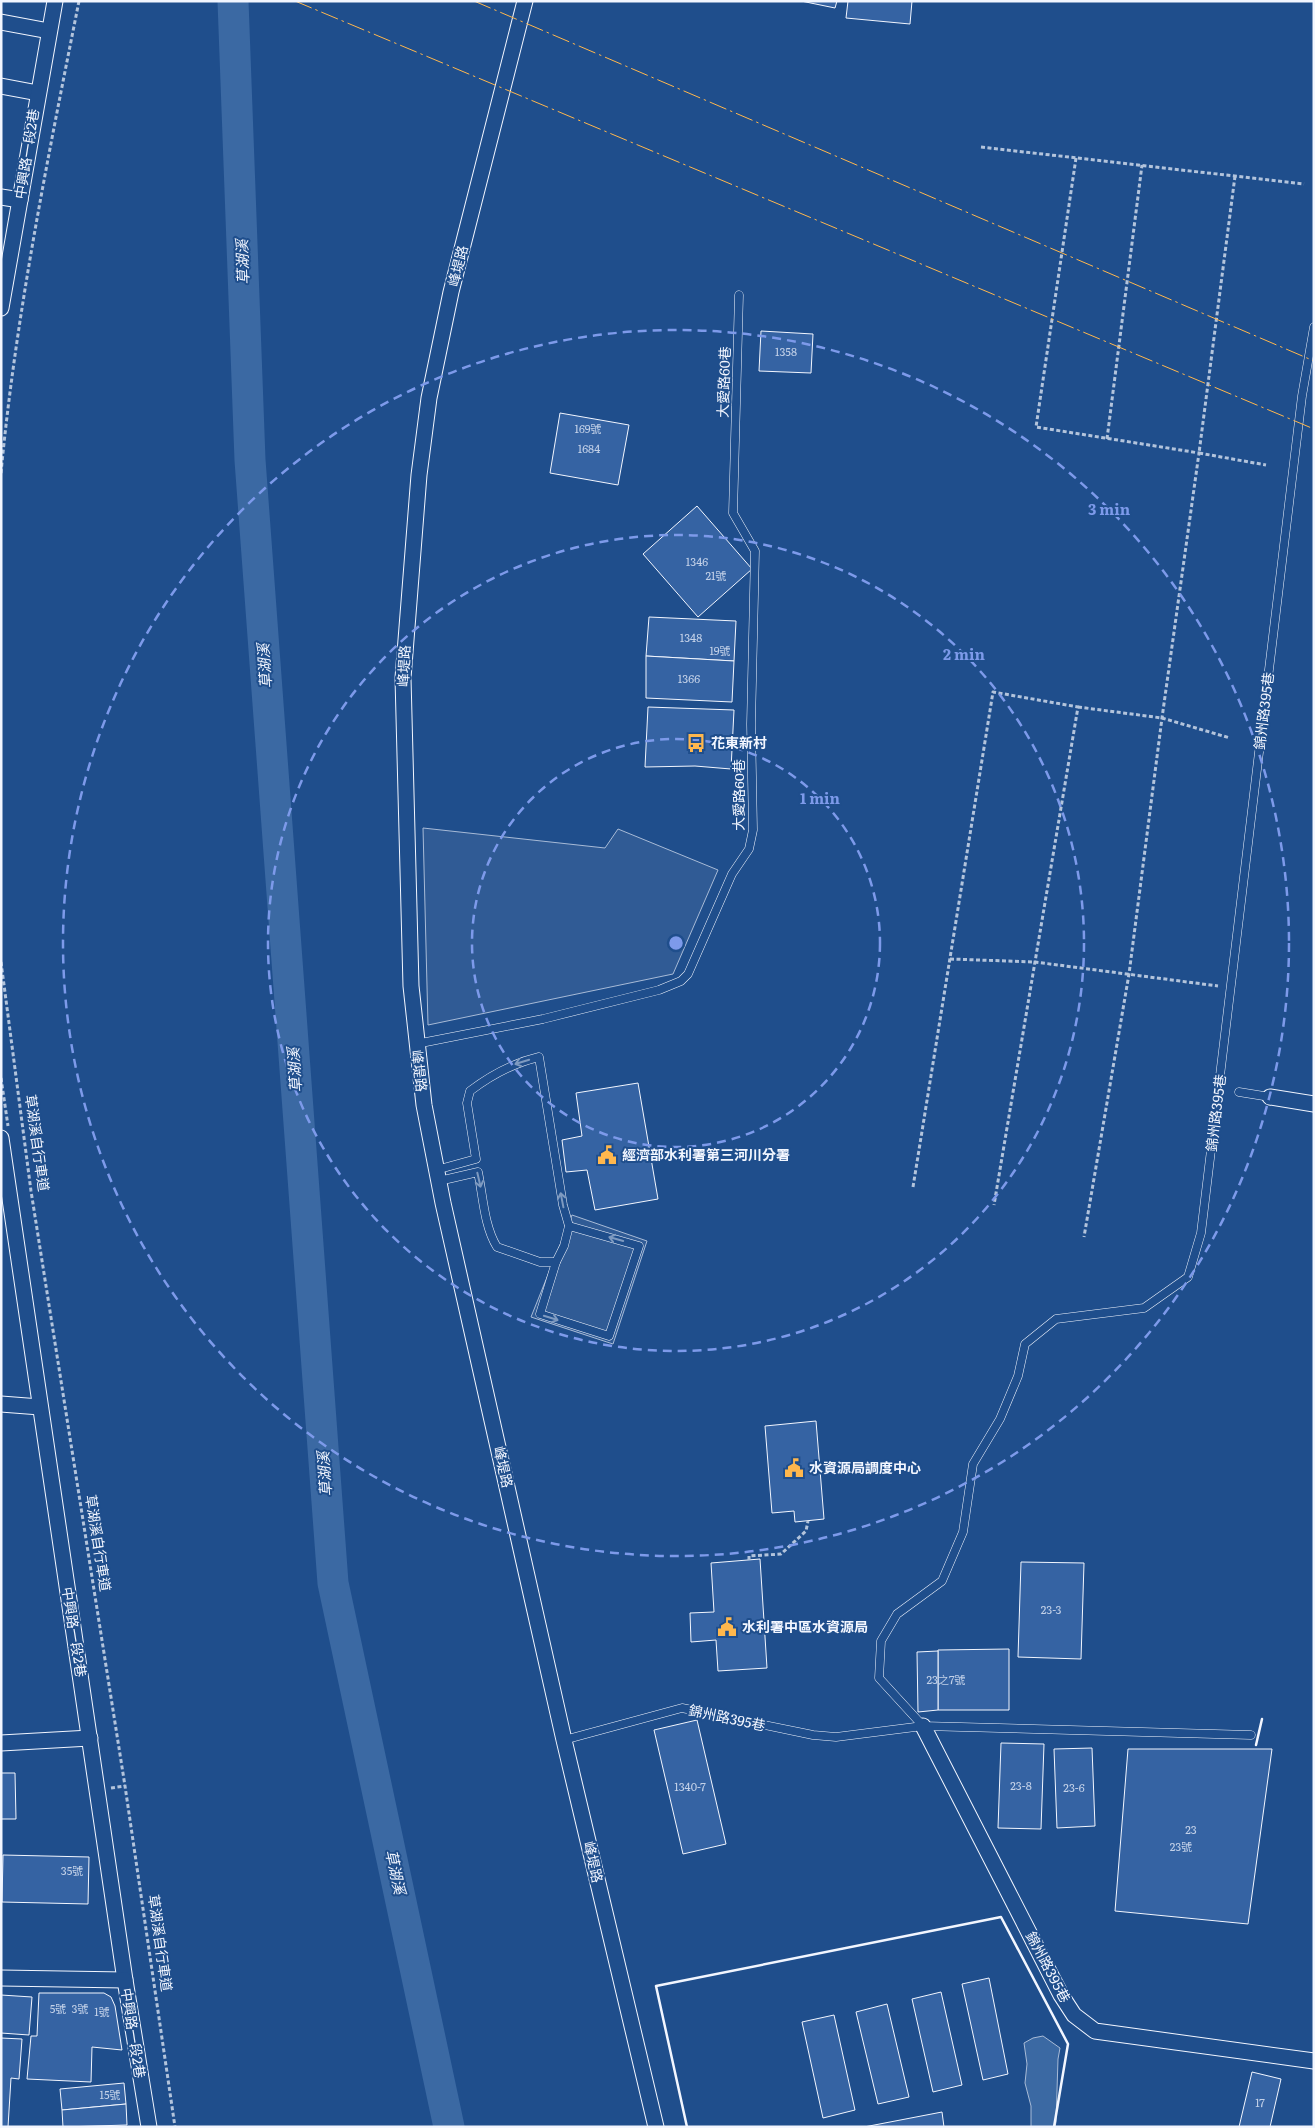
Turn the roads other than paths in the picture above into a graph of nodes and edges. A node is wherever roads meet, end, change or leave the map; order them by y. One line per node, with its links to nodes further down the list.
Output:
1 (55, 1): 4 (street, 中興路一段2巷)
2 (525, 1): 12 (street, 峰堤路)
3 (1, 22): 4 (street)
4 (49, 31): 6 (street, 中興路一段2巷)
5 (1, 86): 6 (street)
6 (38, 93): 8 (street, 中興路一段2巷)
7 (1, 196): 8 (street)
8 (20, 200): 10 (street, 中興路一段2巷)
9 (738, 295): 12 (lane, 大愛路60巷)
10 (1, 308)
11 (1314, 327): 23 (lane, 錦州路395巷)
12 (416, 1044): 17 (street, 峰堤路)
13 (1239, 1092): 14 (lane)
14 (1270, 1097): 15 (street)
15 (1314, 1104)
16 (1, 1138): 18 (street, 中興路一段2巷)
17 (437, 1175): 19 (lane, one-way to 17); 20 (lane, one-way to 20); 26 (street, 峰堤路)
18 (7, 1213): 22 (street, 中興路一段2巷)
19 (569, 1226): 20 (lane); 20 (lane, one-way to 19)
20 (556, 1262)
21 (1, 1404): 22 (street)
22 (40, 1407): 25 (street, 中興路一段2巷)
23 (923, 1726): 24 (lane, 錦州路395巷); 26 (lane, 錦州路395巷); 30 (street, 錦州路395巷)
24 (1251, 1735)
25 (90, 1738): 27 (street); 29 (street, 中興路一段2巷)
26 (564, 1740): 32 (street, 峰堤路)
27 (1, 1743)
28 (1, 1978): 29 (street)
29 (125, 1980): 31 (street, 中興路一段2巷)
30 (1314, 2061)
31 (149, 2127)
32 (656, 2127)

